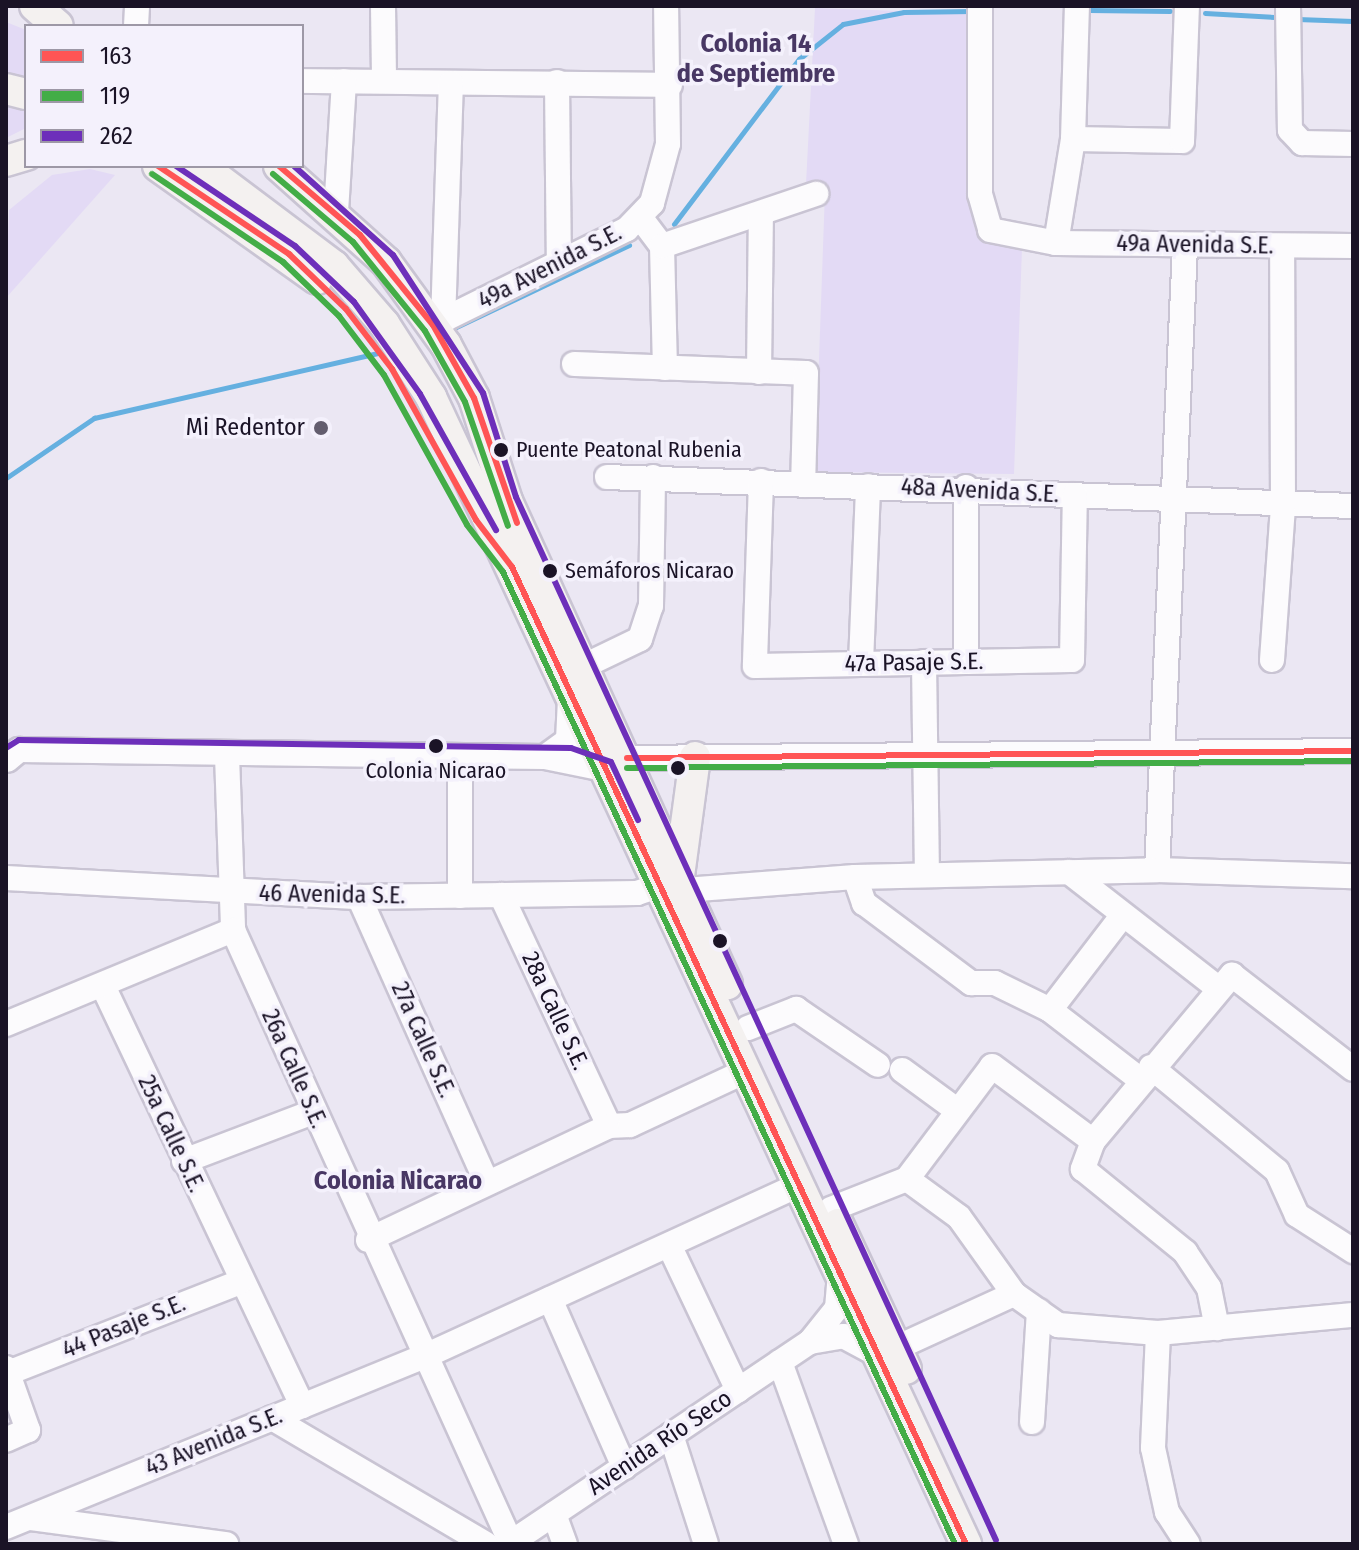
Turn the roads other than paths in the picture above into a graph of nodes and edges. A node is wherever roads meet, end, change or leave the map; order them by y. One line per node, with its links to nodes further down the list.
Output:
1 (383, 6): 9 (street)
2 (666, 6): 12 (street, 49a Avenida S.E.)
3 (980, 6): 25 (street, 49a Avenida S.E.)
4 (1077, 6): 13 (street)
5 (1187, 6): 13 (street)
6 (1288, 6): 14 (street)
7 (304, 81): 8 (street)
8 (344, 81): 9 (street); 22 (street)
9 (384, 81): 11 (street)
10 (557, 82): 11 (street); 12 (street); 30 (street)
11 (451, 83): 31 (street)
12 (670, 85): 24 (street, 49a Avenida S.E.)
13 (1073, 139): 25 (street)
14 (1353, 144)
15 (24, 159): 20 (street)
16 (161, 168): 47 (main road)
17 (204, 168): 35 (main road)
18 (239, 168): 35 (main road)
19 (281, 168): 22 (main road)
20 (6, 180)
21 (816, 194): 23 (street)
22 (336, 212): 31 (main road)
23 (761, 216): 27 (street); 34 (street)
24 (640, 217): 27 (street); 30 (street, 49a Avenida S.E.)
25 (1056, 243): 26 (street, 49a Avenida S.E.)
26 (1185, 245): 29 (street, 49a Avenida S.E.); 44 (street)
27 (662, 246): 33 (street)
28 (1353, 246): 29 (street, 49a Avenida S.E.)
29 (1282, 247): 45 (street)
30 (559, 262): 31 (street, 49a Avenida S.E.)
31 (438, 323): 39 (main road)
32 (574, 364): 33 (street)
33 (665, 368): 34 (street)
34 (759, 372): 40 (street)
35 (440, 392): 39 (main road); 47 (main road)
36 (607, 477): 37 (street, 48a Avenida S.E.)
37 (653, 477): 38 (street, 48a Avenida S.E.); 52 (street)
38 (761, 481): 40 (street, 48a Avenida S.E.); 51 (street, 47a Pasaje S.E.)
39 (500, 482): 52 (main road)
40 (803, 485): 41 (street, 48a Avenida S.E.)
41 (868, 486): 42 (street, 48a Avenida S.E.); 51 (street)
42 (966, 487): 43 (street, 48a Avenida S.E.); 50 (street)
43 (1075, 495): 44 (street, 48a Avenida S.E.); 50 (street, 47a Pasaje S.E.)
44 (1178, 503): 45 (street, 48a Avenida S.E.); 54 (street)
45 (1283, 505): 46 (street, 48a Avenida S.E.); 48 (street)
46 (1353, 506)
47 (512, 567): 53 (main road)
48 (1272, 660)
49 (924, 662): 50 (street, 47a Pasaje S.E.); 51 (street, 47a Pasaje S.E.); 56 (street)
50 (966, 662)
51 (861, 663)
52 (584, 666): 62 (main road)
53 (570, 693): 58 (street); 62 (main road)
54 (1161, 749): 55 (street); 56 (street); 63 (street)
55 (1353, 751)
56 (925, 753): 59 (street); 65 (street)
57 (227, 755): 60 (street); 61 (street); 70 (street, 26a Calle S.E.)
58 (545, 757): 60 (street); 62 (street)
59 (695, 757): 62 (street); 69 (main road)
60 (460, 759): 72 (street)
61 (6, 760)
62 (615, 764): 69 (main road)
63 (1157, 870): 64 (street, 46 Avenida S.E.); 66 (street, 46 Avenida S.E.)
64 (1069, 872): 65 (street, 46 Avenida S.E.); 74 (street)
65 (927, 875): 67 (street, 46 Avenida S.E.)
66 (1353, 876)
67 (855, 877): 69 (street, 46 Avenida S.E.); 78 (street)
68 (6, 878): 70 (street, 46 Avenida S.E.)
69 (674, 885): 71 (street, 46 Avenida S.E.); 80 (main road); 84 (main road)
70 (229, 892): 73 (street, 46 Avenida S.E.); 75 (street, 26a Calle S.E.)
71 (501, 895): 72 (street, 46 Avenida S.E.); 88 (street, 28a Calle S.E.)
72 (460, 896): 73 (street, 46 Avenida S.E.)
73 (359, 897): 92 (street, 27a Calle S.E.)
74 (1122, 916): 77 (street); 78 (street)
75 (233, 930): 76 (street); 87 (street, 26a Calle S.E.)
76 (103, 986): 79 (street); 90 (street, 25a Calle S.E.)
77 (1218, 988): 82 (street); 85 (street)
78 (1050, 1010): 85 (street)
79 (6, 1024)
80 (748, 1028): 81 (street); 94 (main road)
81 (878, 1065)
82 (1353, 1069)
83 (902, 1070): 86 (street)
84 (746, 1071): 88 (street); 93 (main road)
85 (1146, 1074): 89 (street); 97 (street)
86 (958, 1111): 89 (street); 91 (street)
87 (313, 1112): 90 (street); 95 (street, 26a Calle S.E.)
88 (609, 1126): 92 (street)
89 (1093, 1141): 104 (street)
90 (184, 1161): 99 (street, 25a Calle S.E.)
91 (907, 1179): 94 (street); 100 (street)
92 (487, 1183): 95 (street)
93 (798, 1185): 96 (street, 43 Avenida S.E.); 98 (main road)
94 (831, 1209): 107 (main road)
95 (368, 1240): 108 (street, 26a Calle S.E.)
96 (669, 1245): 101 (street, 43 Avenida S.E.); 111 (street)
97 (1353, 1251)
98 (840, 1276): 106 (street, Avenida Río Seco); 107 (main road)
99 (240, 1282): 110 (street, 44 Pasaje S.E.); 112 (street, 25a Calle S.E.)
100 (1014, 1294): 102 (street); 107 (street)
101 (550, 1299): 108 (street, 43 Avenida S.E.); 117 (street)
102 (1039, 1311): 105 (street); 114 (street)
103 (1353, 1315): 104 (street)
104 (1217, 1328): 105 (street)
105 (1158, 1333): 129 (street)
106 (810, 1342): 107 (street, Avenida Río Seco); 109 (street, Avenida Río Seco)
107 (886, 1351): 127 (main road); 128 (main road)
108 (423, 1357): 112 (street, 43 Avenida S.E.); 121 (street, 26a Calle S.E.)
109 (780, 1362): 111 (street, Avenida Río Seco); 126 (street)
110 (7, 1371): 116 (street)
111 (738, 1390): 115 (street, Avenida Río Seco)
112 (302, 1406): 113 (street, 43 Avenida S.E.)
113 (272, 1418): 119 (street, 43 Avenida S.E.); 123 (street)
114 (1032, 1422)
115 (671, 1435): 117 (street, Avenida Río Seco); 125 (street)
116 (6, 1440)
117 (624, 1467): 118 (street, Avenida Río Seco)
118 (554, 1514): 121 (street, Avenida Río Seco); 124 (street)
119 (29, 1517): 120 (street, 43 Avenida S.E.); 122 (street)
120 (6, 1527)
121 (510, 1543)
122 (226, 1544)
123 (486, 1544)
124 (565, 1544)
125 (706, 1544)
126 (846, 1544)
127 (966, 1544)
128 (987, 1544)
129 (1188, 1544)

